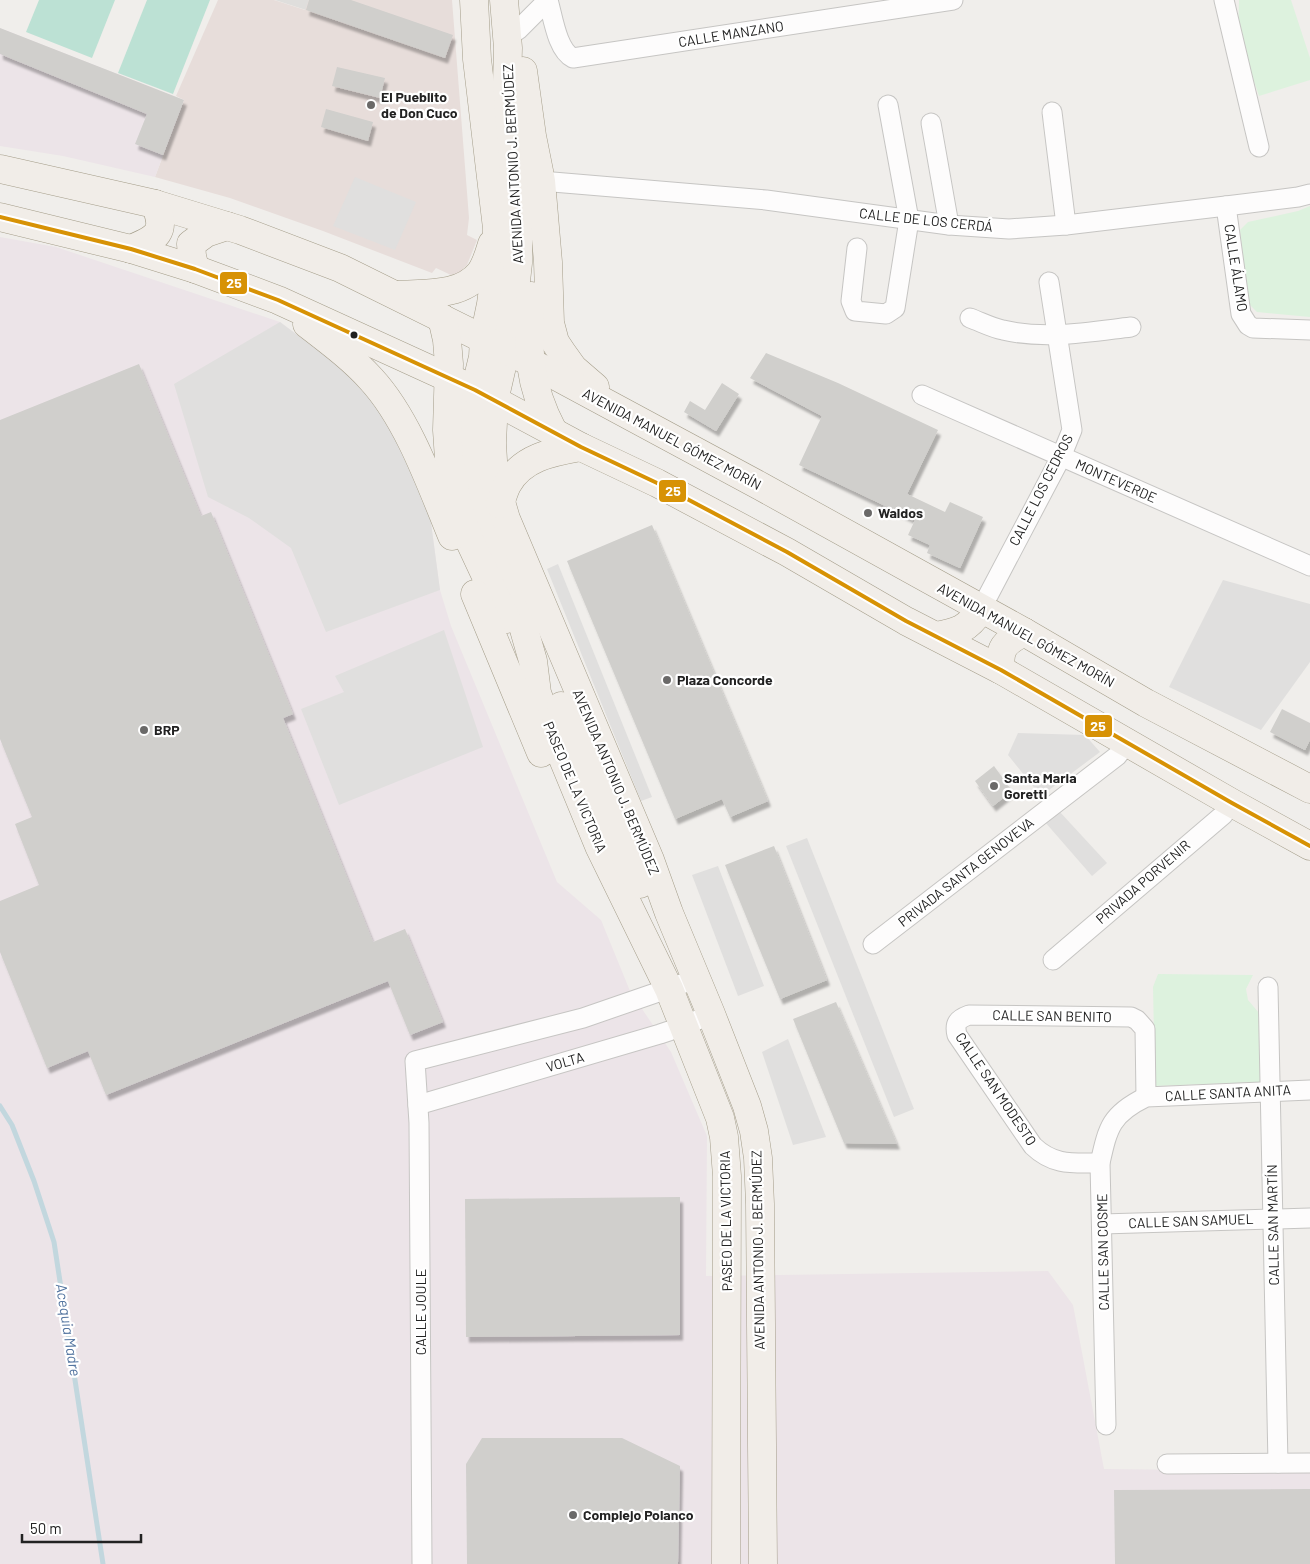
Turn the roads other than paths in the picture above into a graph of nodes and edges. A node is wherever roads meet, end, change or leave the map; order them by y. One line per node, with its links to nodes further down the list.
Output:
1 (504, 0): 8 (main road, AVENIDA ANTONIO J. BERMÚDEZ)
2 (515, 0): 7 (main road)
3 (953, 0): 5 (street, CALLE MANZANO)
4 (1224, 0): 12 (street)
5 (924, 2): 7 (street, CALLE MANZANO)
6 (474, 6): 8 (main road); 23 (main road)
7 (518, 30): 14 (main road)
8 (507, 82): 35 (main road)
9 (888, 105): 19 (street)
10 (1052, 112): 21 (street)
11 (932, 123): 20 (street)
12 (1259, 147)
13 (0, 169): 16 (main road, AVENIDA MANUEL GÓMEZ MORÍN)
14 (541, 181): 19 (street, CALLE DE LOS CERDÁ); 39 (main road)
15 (1310, 194): 17 (street, CALLE DE LOS CERDÁ)
16 (155, 204): 22 (main road, AVENIDA MANUEL GÓMEZ MORÍN); 25 (main road)
17 (1226, 206): 21 (street, CALLE DE LOS CERDÁ); 33 (street, CALLE ÁLAMO)
18 (0, 217): 25 (main road)
19 (909, 220): 20 (street, CALLE DE LOS CERDÁ); 24 (street)
20 (949, 225): 21 (street, CALLE DE LOS CERDÁ)
21 (1066, 225)
22 (227, 226): 26 (main road); 28 (main road, AVENIDA MANUEL GÓMEZ MORÍN)
23 (497, 228): 28 (main road); 35 (main road)
24 (857, 248)
25 (131, 249): 26 (main road)
26 (195, 269): 29 (main road)
27 (1049, 282): 34 (street, CALLE LOS CEDROS)
28 (395, 295): 30 (main road, AVENIDA MANUEL GÓMEZ MORÍN)
29 (278, 300): 36 (main road); 53 (main road)
30 (442, 318): 35 (main road, AVENIDA MANUEL GÓMEZ MORÍN); 36 (main road)
31 (970, 318): 34 (street)
32 (1131, 328): 34 (street)
33 (1310, 330)
34 (1058, 335): 42 (street, CALLE LOS CEDROS)
35 (507, 350): 37 (main road, AVENIDA ANTONIO J. BERMÚDEZ); 39 (main road, AVENIDA MANUEL GÓMEZ MORÍN); 40 (main road)
36 (450, 379): 37 (main road); 48 (main road)
37 (485, 395): 40 (main road); 43 (main road, AVENIDA ANTONIO J. BERMÚDEZ); 48 (main road, PASEO DE LA VICTORIA)
38 (922, 395): 42 (street, MONTEVERDE)
39 (629, 415): 45 (main road, AVENIDA MANUEL GÓMEZ MORÍN)
40 (553, 430): 41 (main road)
41 (581, 447): 43 (main road); 47 (main road)
42 (1061, 457): 44 (street, MONTEVERDE); 45 (street, CALLE LOS CEDROS)
43 (500, 504): 55 (main road, AVENIDA ANTONIO J. BERMÚDEZ)
44 (1310, 566)
45 (981, 609): 46 (main road, AVENIDA MANUEL GÓMEZ MORÍN); 47 (main road)
46 (1024, 632): 49 (main road); 51 (main road, AVENIDA MANUEL GÓMEZ MORÍN)
47 (936, 636): 49 (main road)
48 (533, 662): 53 (main road, PASEO DE LA VICTORIA); 55 (main road)
49 (1001, 670): 50 (main road)
50 (1127, 743): 52 (main road); 56 (street, PRIVADA SANTA GENOVEVA)
51 (1310, 789)
52 (1232, 803): 54 (main road); 57 (street, PRIVADA PORVENIR)
53 (599, 846): 60 (main road, PASEO DE LA VICTORIA)
54 (1310, 846)
55 (669, 913): 58 (main road, AVENIDA ANTONIO J. BERMÚDEZ)
56 (873, 944)
57 (1052, 960)
58 (696, 979): 60 (street); 61 (main road, AVENIDA ANTONIO J. BERMÚDEZ)
59 (1268, 987): 65 (street, CALLE SAN MARTÍN)
60 (669, 989): 63 (main road, PASEO DE LA VICTORIA); 67 (street, CALLE JOULE)
61 (711, 1014): 63 (street, VOLTA); 78 (main road, AVENIDA ANTONIO J. BERMÚDEZ)
62 (956, 1022): 66 (street, CALLE SAN BENITO); 68 (street, CALLE SAN MODESTO)
63 (684, 1026): 67 (street, VOLTA); 77 (main road, PASEO DE LA VICTORIA)
64 (1310, 1090): 65 (street, CALLE SANTA ANITA)
65 (1270, 1091): 66 (street, CALLE SANTA ANITA); 70 (street, CALLE SAN MARTÍN)
66 (1146, 1098): 68 (street, CALLE SAN COSME)
67 (418, 1105): 76 (street, CALLE JOULE)
68 (1100, 1163): 71 (street, CALLE SAN COSME)
69 (1310, 1218): 70 (street, CALLE SAN SAMUEL)
70 (1273, 1219): 71 (street, CALLE SAN SAMUEL); 73 (street, CALLE SAN MARTÍN)
71 (1102, 1224): 72 (street, CALLE SAN COSME)
72 (1106, 1425)
73 (1278, 1463): 74 (street); 75 (street)
74 (1310, 1463)
75 (1167, 1464)
76 (422, 1564)
77 (726, 1564)
78 (763, 1564)

